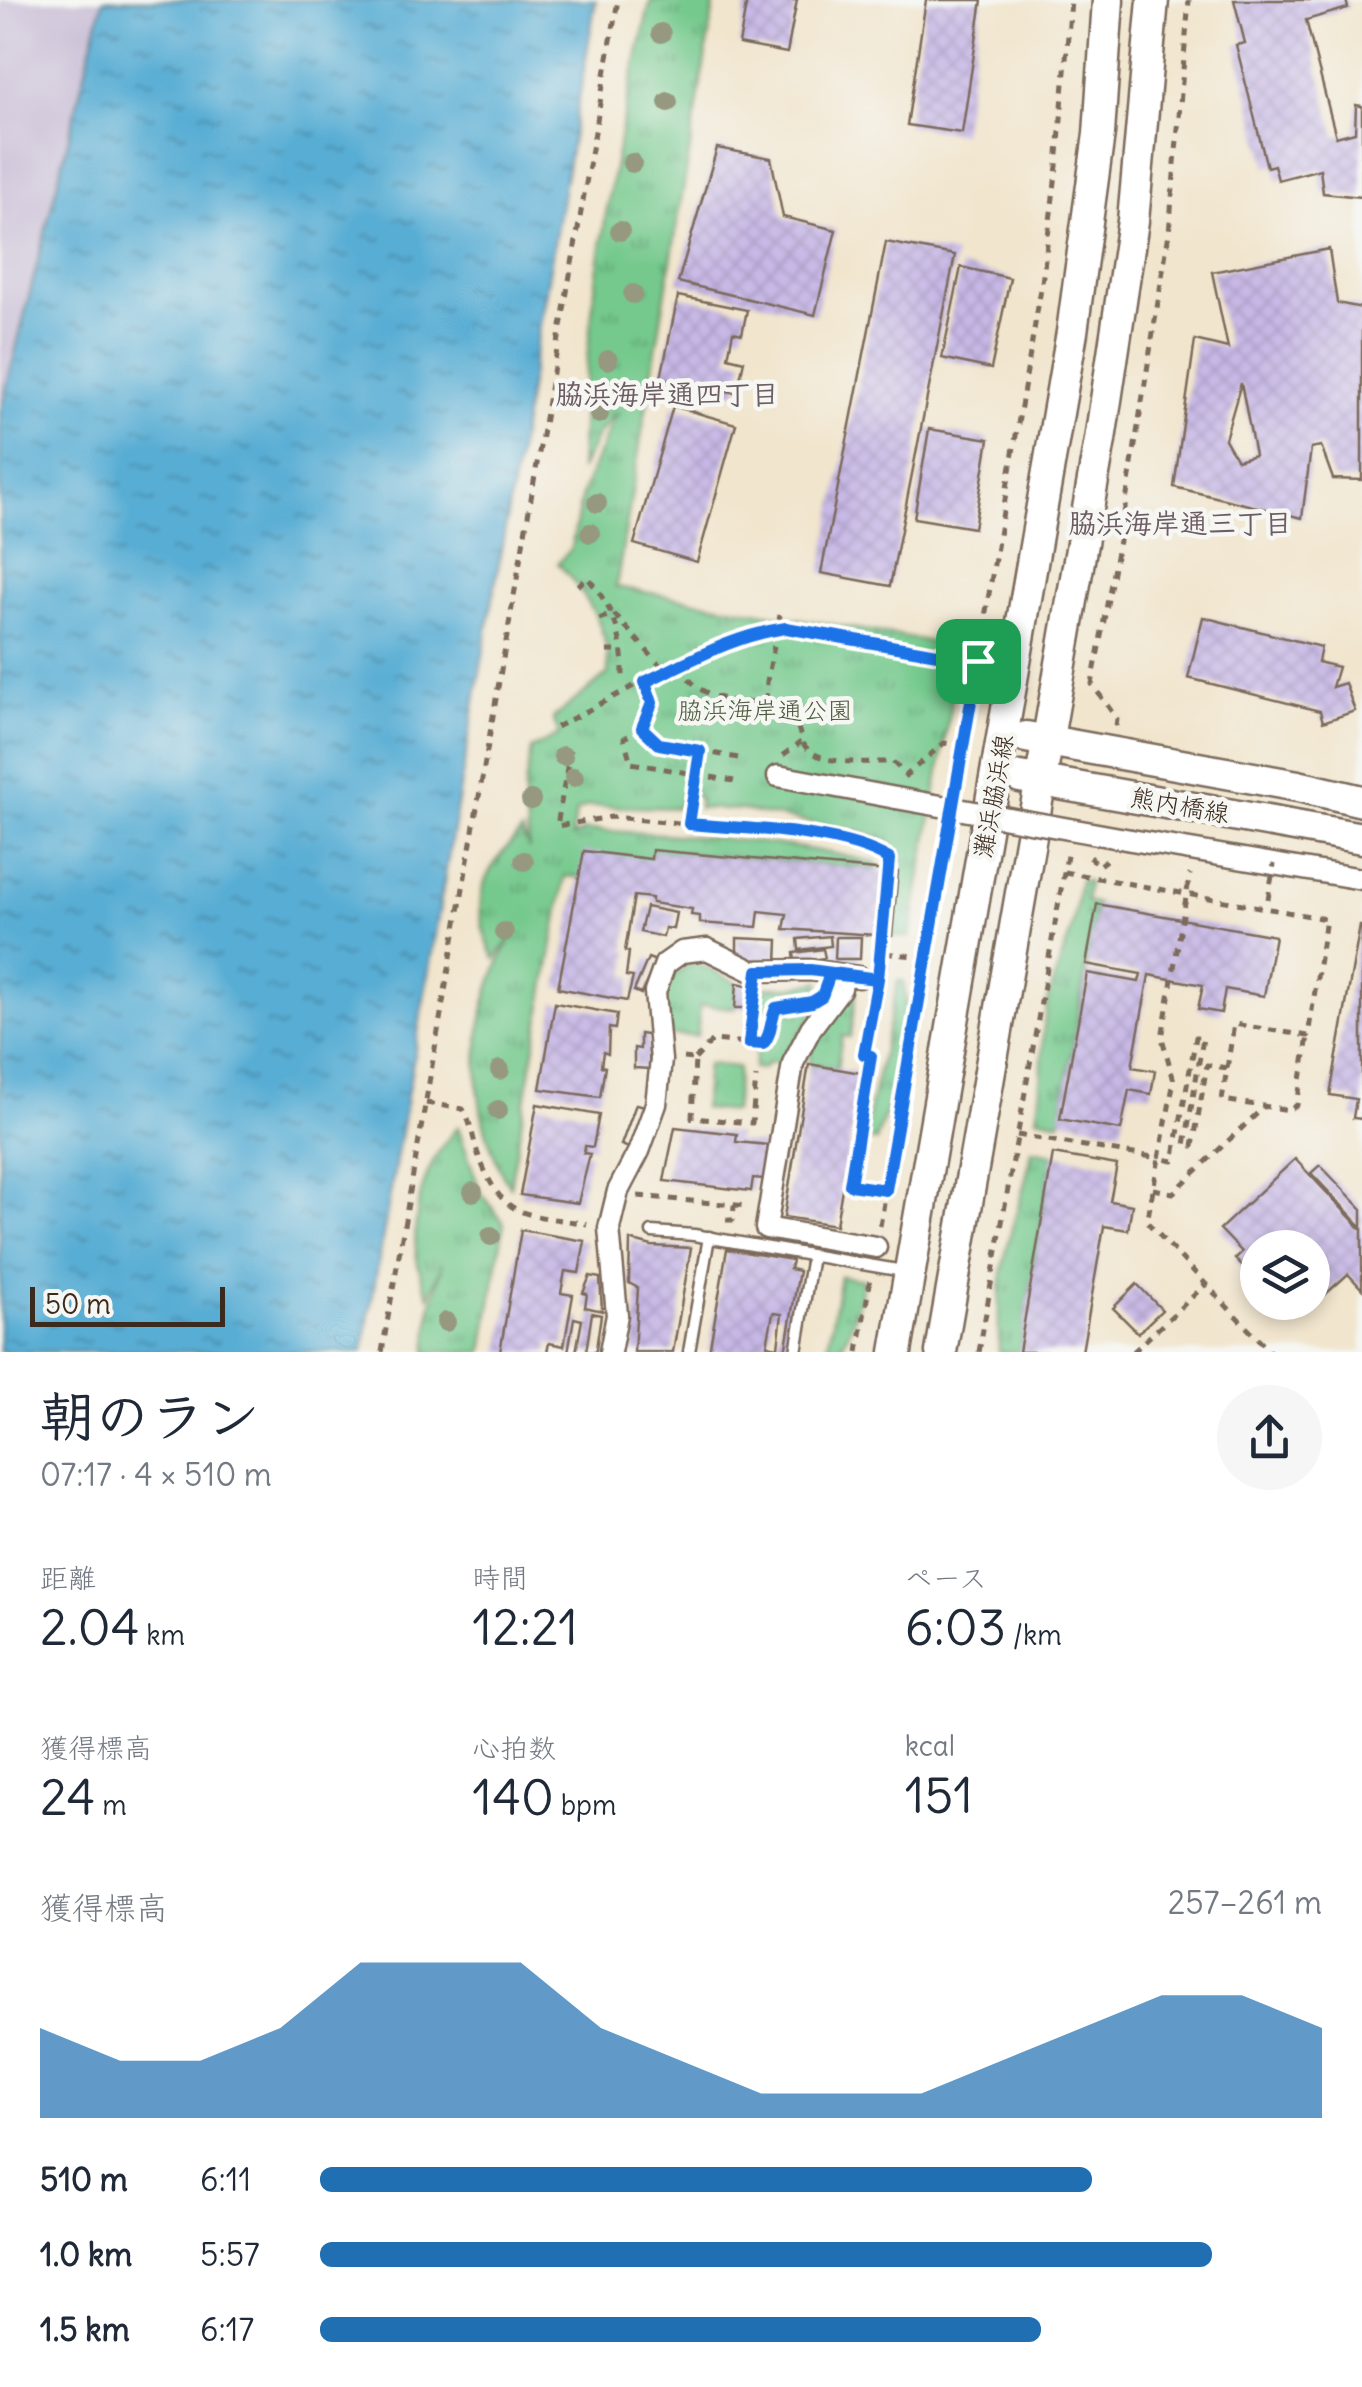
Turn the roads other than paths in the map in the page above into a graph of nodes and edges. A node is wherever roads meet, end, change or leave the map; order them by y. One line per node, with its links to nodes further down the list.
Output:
1 (1108, 0): 3 (street, 灘浜脇浜線)
2 (1153, 0): 4 (street, 灘浜脇浜線)
3 (1004, 733): 4 (street, 熊内橋線); 5 (street, 灘浜脇浜線)
4 (1046, 740): 7 (street, 灘浜脇浜線); 8 (street, 熊内橋線)
5 (997, 774): 7 (street, 熊内橋線); 15 (street, 灘浜脇浜線)
6 (778, 776): 10 (street, bridge)
7 (1039, 780): 9 (street, 熊内橋線); 20 (street, 灘浜脇浜線)
8 (1362, 801)
9 (1362, 838)
10 (1362, 878)
11 (652, 1232): 12 (lane)
12 (709, 1238): 13 (lane); 17 (lane)
13 (812, 1256): 14 (lane); 18 (lane)
14 (874, 1257): 15 (lane); 16 (street)
15 (910, 1272): 19 (street, 灘浜脇浜線)
16 (610, 1352)
17 (689, 1352)
18 (796, 1352)
19 (896, 1352)
20 (941, 1352)

